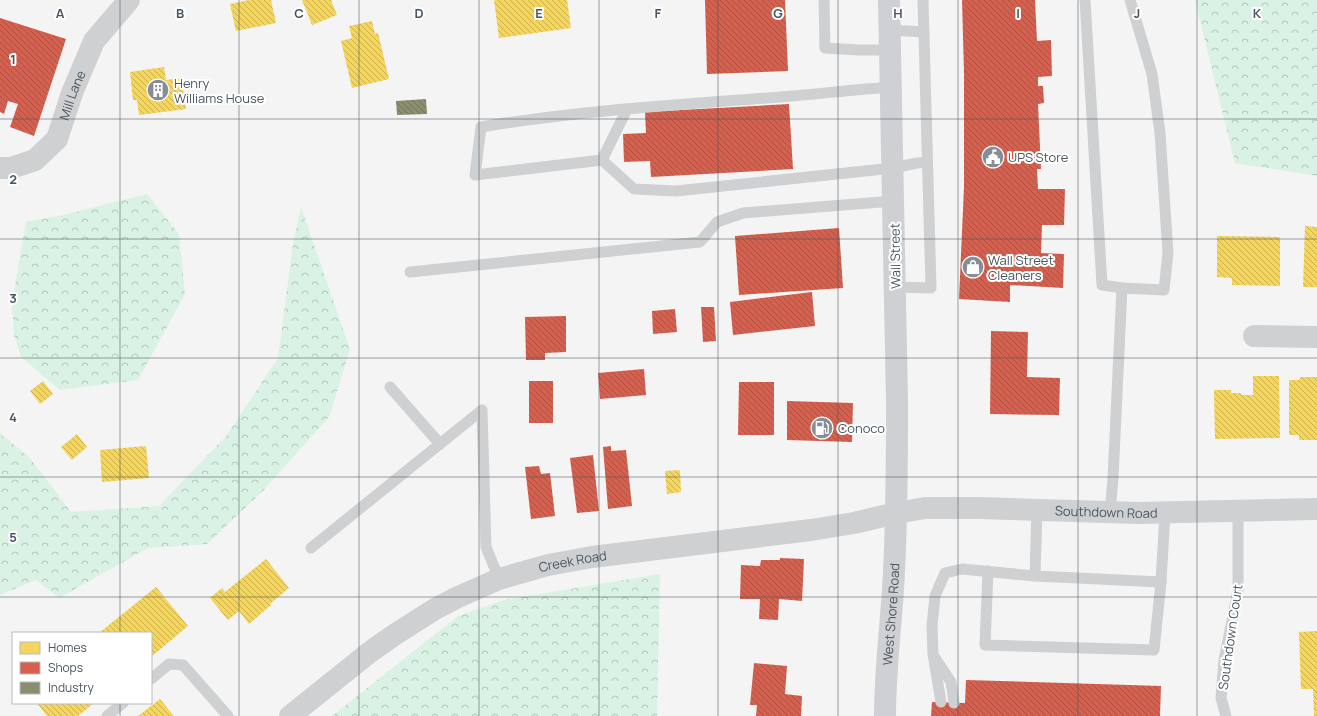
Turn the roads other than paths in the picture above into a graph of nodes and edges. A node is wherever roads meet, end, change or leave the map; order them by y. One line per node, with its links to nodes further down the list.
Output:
1 (129, 0): 13 (street, Mill Lane)
2 (824, 0): 8 (lane)
3 (889, 0): 8 (street, Wall Street)
4 (923, 0): 7 (lane)
5 (1084, 0): 18 (lane)
6 (1130, 0): 18 (lane)
7 (924, 32): 8 (lane); 12 (lane)
8 (890, 40): 9 (street, Wall Street)
9 (891, 87): 10 (lane); 14 (street, Wall Street)
10 (627, 109): 11 (lane); 11 (lane)
11 (602, 160): 14 (lane)
12 (928, 162): 14 (lane); 17 (lane)
13 (0, 168)
14 (893, 168): 15 (street, Wall Street)
15 (894, 201): 16 (lane); 17 (street, Wall Street)
16 (410, 272)
17 (895, 288): 26 (street, Wall Street)
18 (1122, 288): 27 (lane)
19 (1254, 336): 20 (street)
20 (1317, 337)
21 (390, 387): 22 (lane)
22 (440, 444): 29 (lane); 32 (lane)
23 (1317, 509): 25 (street, Southdown Road)
24 (1037, 510): 26 (street, Southdown Road); 27 (street, Southdown Road); 31 (lane)
25 (1238, 510): 28 (street, Southdown Road); 43 (lane, Southdown Court)
26 (896, 513): 32 (street, Creek Road); 42 (street, West Shore Road)
27 (1110, 513): 28 (street, Southdown Road)
28 (1165, 513): 33 (lane)
29 (311, 548)
30 (988, 571): 31 (lane); 33 (lane); 34 (lane)
31 (1035, 576): 33 (lane)
32 (499, 579): 41 (street, Creek Road)
33 (1161, 582)
34 (933, 654): 36 (lane); 37 (lane)
35 (152, 679): 40 (lane)
36 (941, 702)
37 (954, 703)
38 (122, 704): 39 (lane)
39 (107, 716)
40 (228, 716)
41 (290, 716)
42 (885, 716)
43 (1226, 716)

